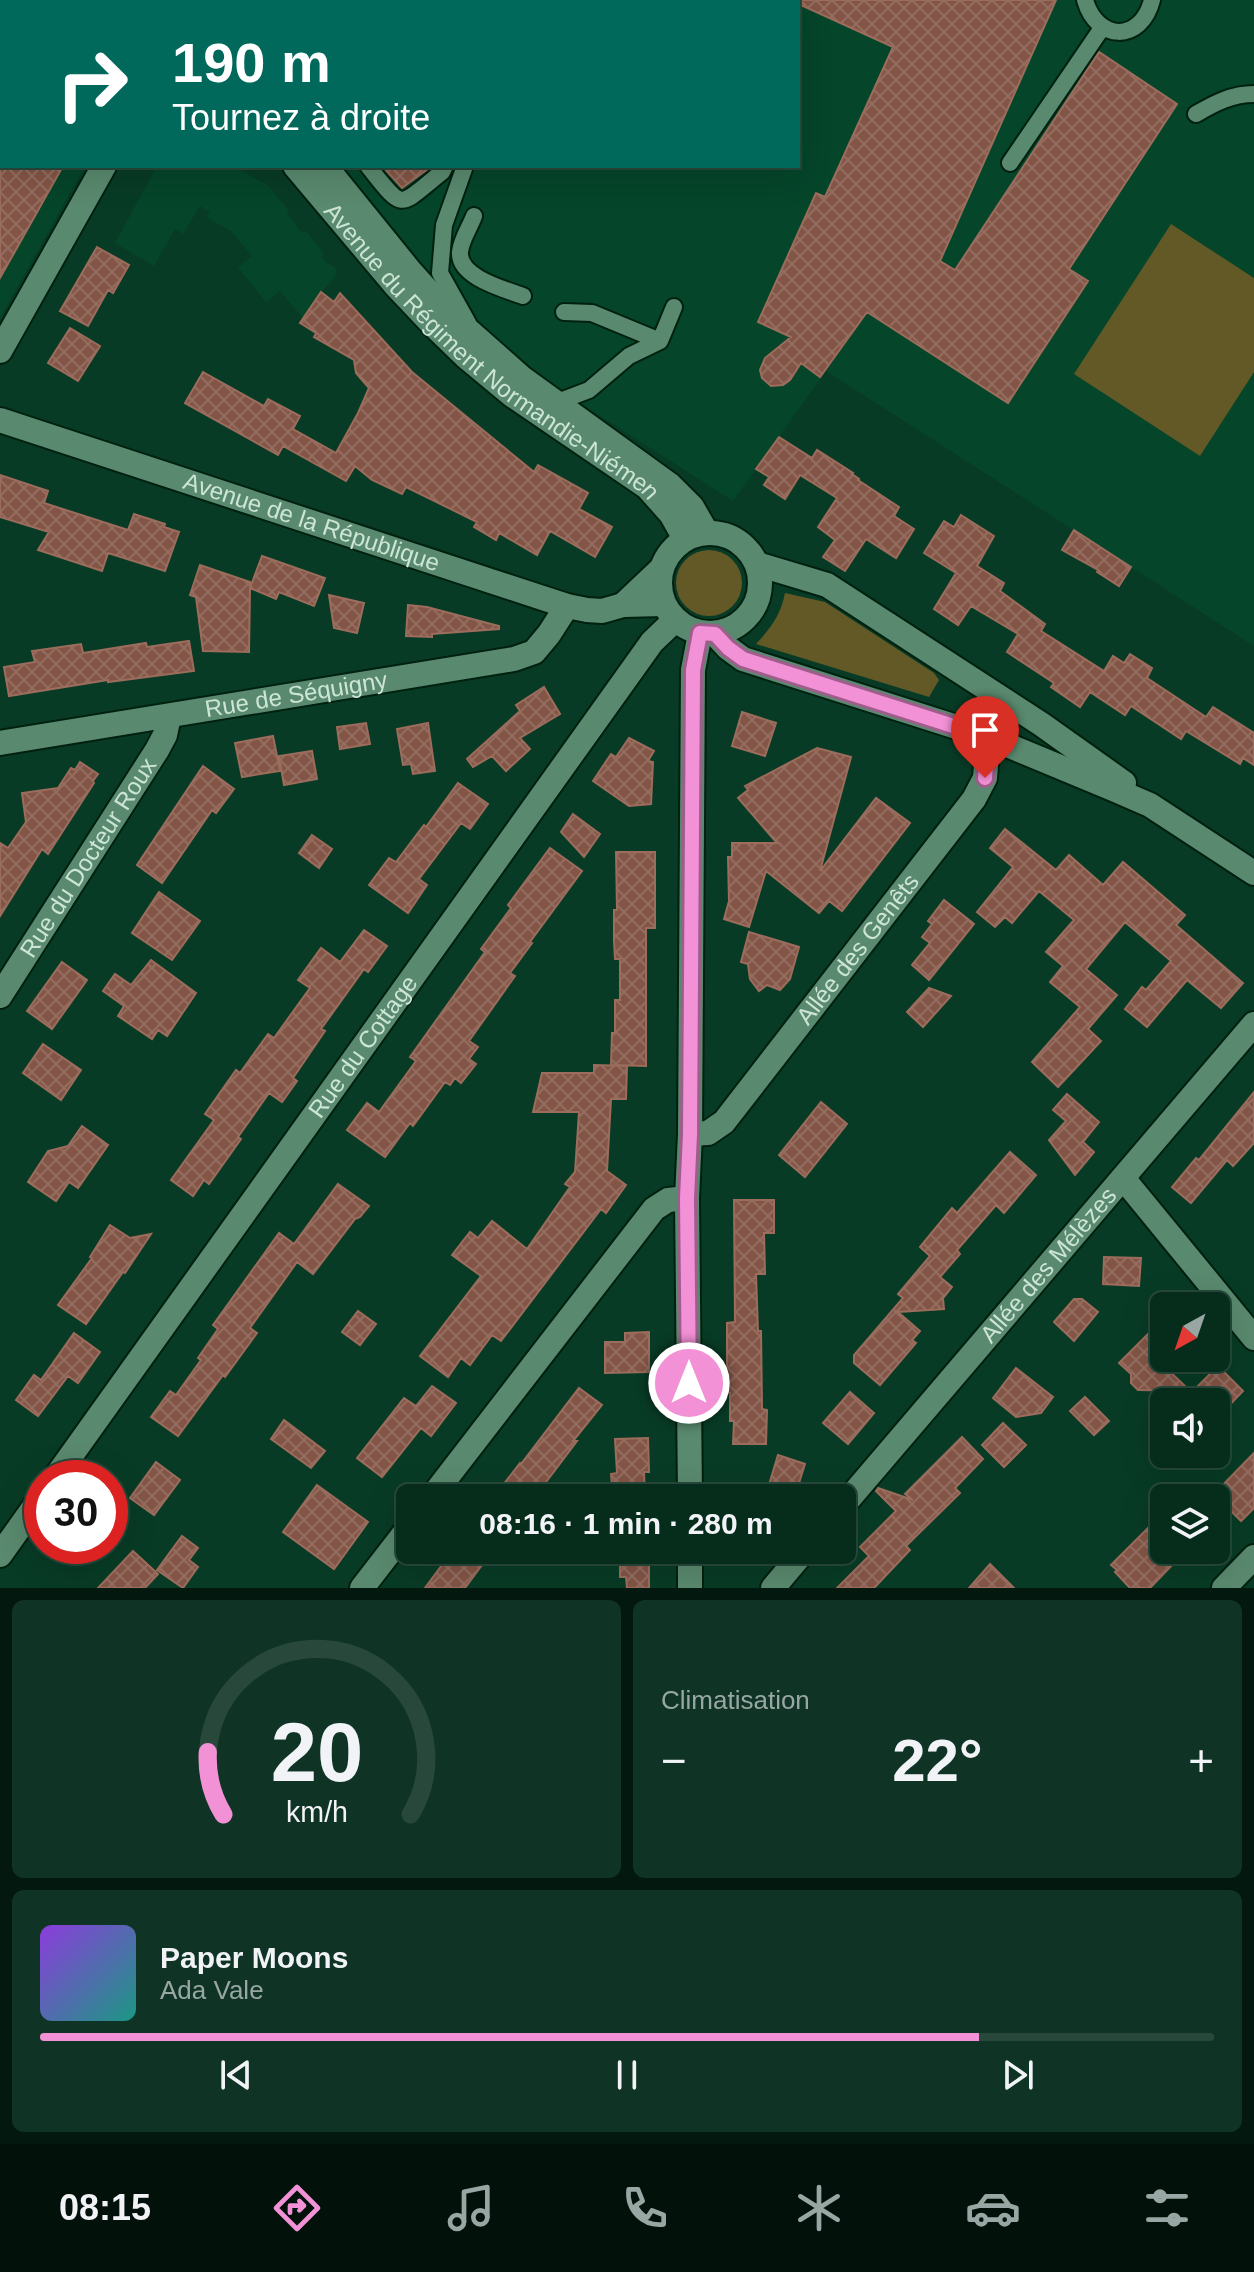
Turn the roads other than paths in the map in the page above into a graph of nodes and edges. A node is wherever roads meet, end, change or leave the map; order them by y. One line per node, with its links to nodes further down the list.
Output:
1 (1085, 0): 3 (lane)
2 (1152, 0): 3 (lane)
3 (1102, 28): 6 (lane)
4 (1254, 94): 5 (lane)
5 (1196, 114)
6 (1010, 163)
7 (103, 168): 19 (street)
8 (297, 168): 22 (street, Avenue du Régiment Normandie-Niémen)
9 (327, 168): 18 (street)
10 (370, 168): 11 (lane)
11 (444, 168)
12 (464, 168): 18 (lane)
13 (474, 216): 14 (lane)
14 (523, 296)
15 (674, 307): 17 (lane)
16 (564, 312): 17 (lane)
17 (660, 341): 20 (lane)
18 (479, 342): 20 (street)
19 (0, 351)
20 (555, 403): 22 (street)
21 (0, 420): 26 (street, Avenue de la République)
22 (696, 536): 23 (street); 24 (street)
23 (757, 564): 28 (street); 32 (street)
24 (661, 569): 25 (street); 27 (street)
25 (623, 605): 26 (street, Avenue de la République); 27 (street, Avenue de la République)
26 (567, 606): 29 (street, Rue de Séquigny)
27 (669, 612): 28 (street); 40 (street, Rue du Cottage)
28 (708, 634): 30 (street); 36 (street)
29 (169, 716): 31 (street, Rue de Séquigny); 34 (street, Rue du Docteur Roux)
30 (988, 737): 32 (street); 36 (street, Allée des Genêts)
31 (0, 743)
32 (1150, 805): 33 (street)
33 (1254, 873)
34 (0, 996)
35 (1254, 1024): 37 (street, Allée des Mélèzes)
36 (690, 1134): 38 (street)
37 (1123, 1178): 39 (street); 43 (street, Allée des Mélèzes)
38 (687, 1198): 41 (street); 42 (street)
39 (1254, 1338)
40 (68, 1460)
41 (442, 1484)
42 (690, 1484)
43 (856, 1491)
44 (24, 1521): 46 (street)
45 (396, 1544): 50 (street)
46 (0, 1555)
47 (1254, 1557): 53 (street)
48 (690, 1564): 51 (street)
49 (793, 1564): 52 (street)
50 (362, 1588)
51 (690, 1588)
52 (773, 1588)
53 (1224, 1588)

